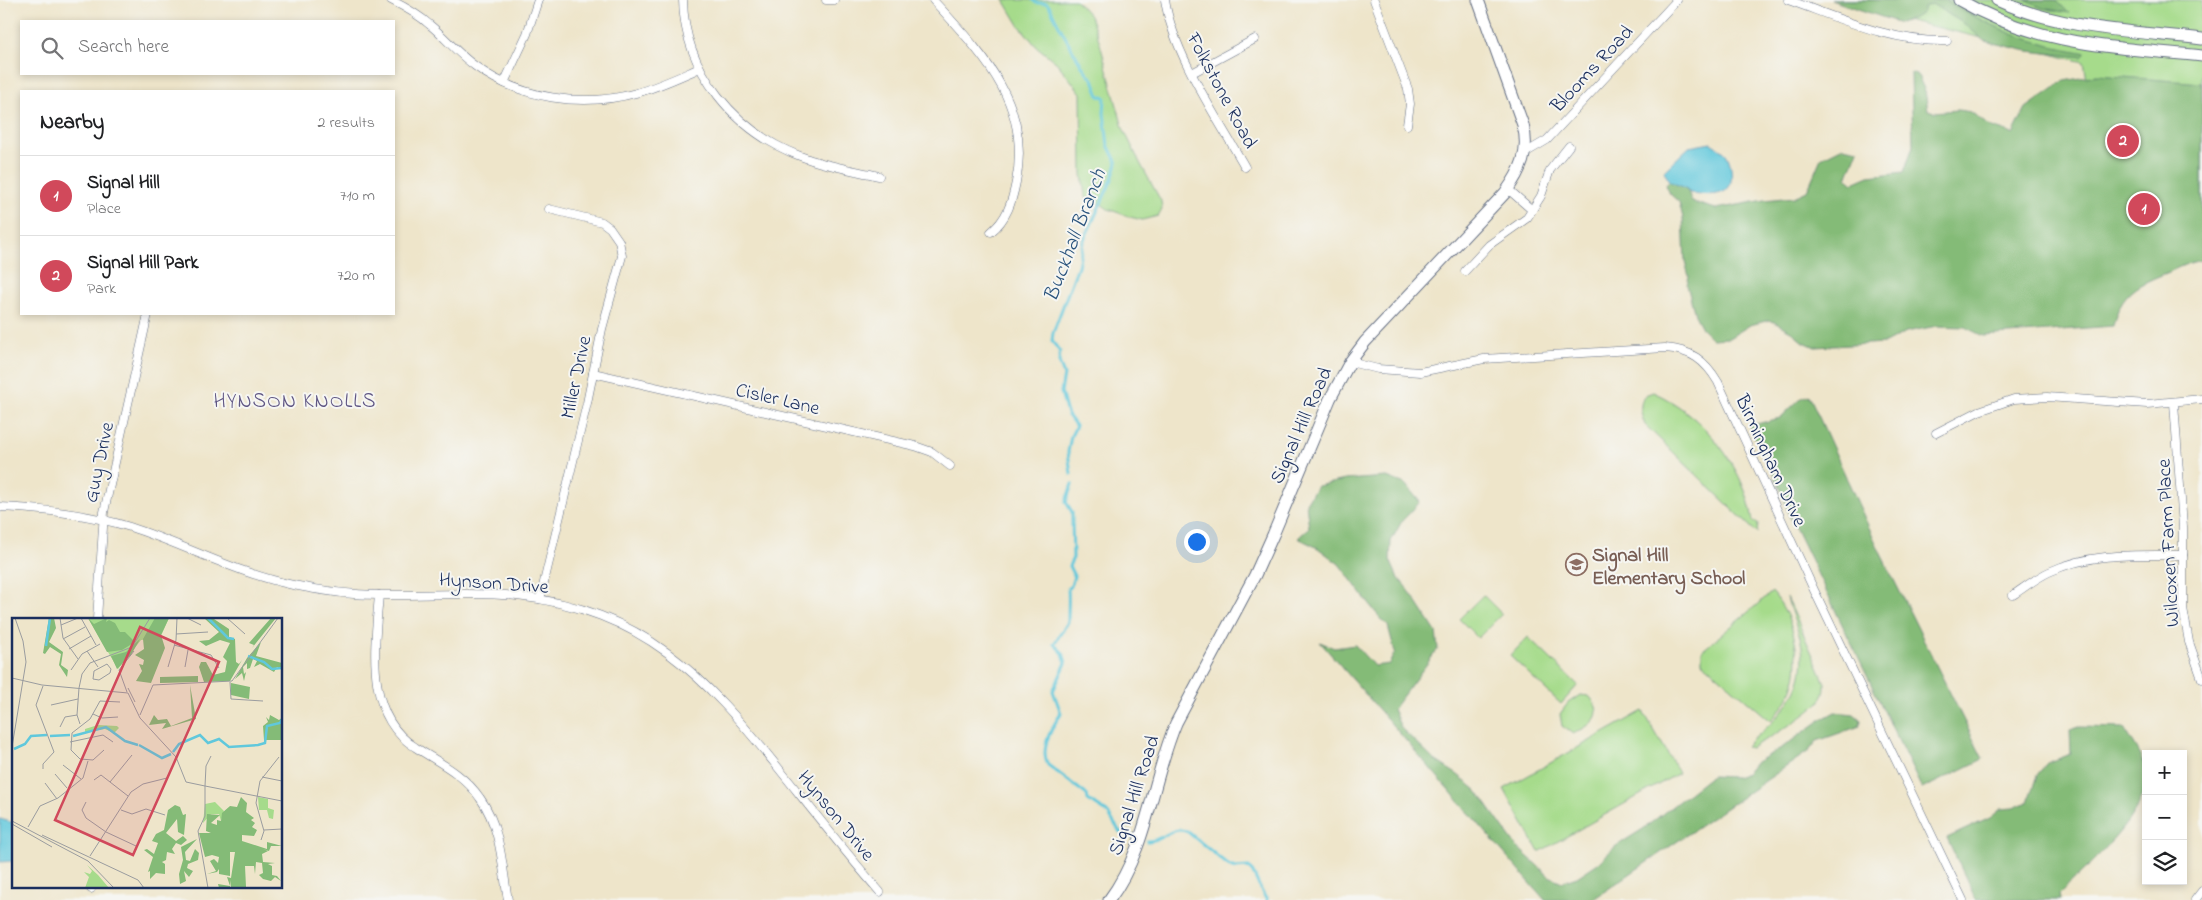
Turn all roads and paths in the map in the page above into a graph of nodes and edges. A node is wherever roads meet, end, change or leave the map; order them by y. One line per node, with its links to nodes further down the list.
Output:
1 (392, 0): 20 (street)
2 (538, 0): 20 (street)
3 (683, 0): 18 (street)
4 (826, 0): 5 (street)
5 (834, 0)
6 (933, 0): 29 (street)
7 (1165, 0): 19 (street, Folkstone Road)
8 (1374, 0): 21 (street)
9 (1478, 0): 23 (main road, Signal Hill Road)
10 (1677, 0): 23 (street, Blooms Road)
11 (1788, 0): 16 (street)
12 (1959, 0): 17 (main road)
13 (1998, 0): 14 (main road)
14 (2202, 38)
15 (1255, 39): 19 (street)
16 (1948, 41)
17 (2202, 56)
18 (700, 68): 20 (street); 25 (street)
19 (1192, 73): 24 (street, Folkstone Road)
20 (504, 82)
21 (1407, 125)
22 (1569, 146): 28 (street)
23 (1525, 153): 26 (main road, Signal Hill Road)
24 (1245, 167)
25 (879, 176)
26 (1508, 189): 28 (street); 32 (main road, Signal Hill Road)
27 (549, 208): 33 (street, Miller Drive)
28 (1532, 210): 30 (street)
29 (991, 232)
30 (1465, 271)
31 (148, 315): 39 (street, Guy Drive)
32 (1350, 362): 49 (main road, Signal Hill Road); 50 (street, Birmingham Drive)
33 (593, 373): 37 (street, Cisler Lane); 43 (street, Miller Drive)
34 (2202, 399): 35 (street)
35 (2174, 403): 36 (street); 40 (street, Wilcoxen Farm Place)
36 (1936, 433)
37 (950, 466)
38 (0, 507): 39 (street, Hynson Drive)
39 (103, 519): 41 (street, Hynson Drive); 44 (street, Guy Drive)
40 (2183, 555): 42 (street); 45 (street, Wilcoxen Farm Place)
41 (379, 595): 43 (street, Hynson Drive); 48 (street)
42 (2013, 595)
43 (540, 599): 47 (street, Hynson Drive)
44 (97, 618)
45 (2202, 680)
46 (2202, 891): 51 (street)
47 (880, 892)
48 (508, 900)
49 (1109, 900)
50 (1962, 900)
51 (2196, 900)

